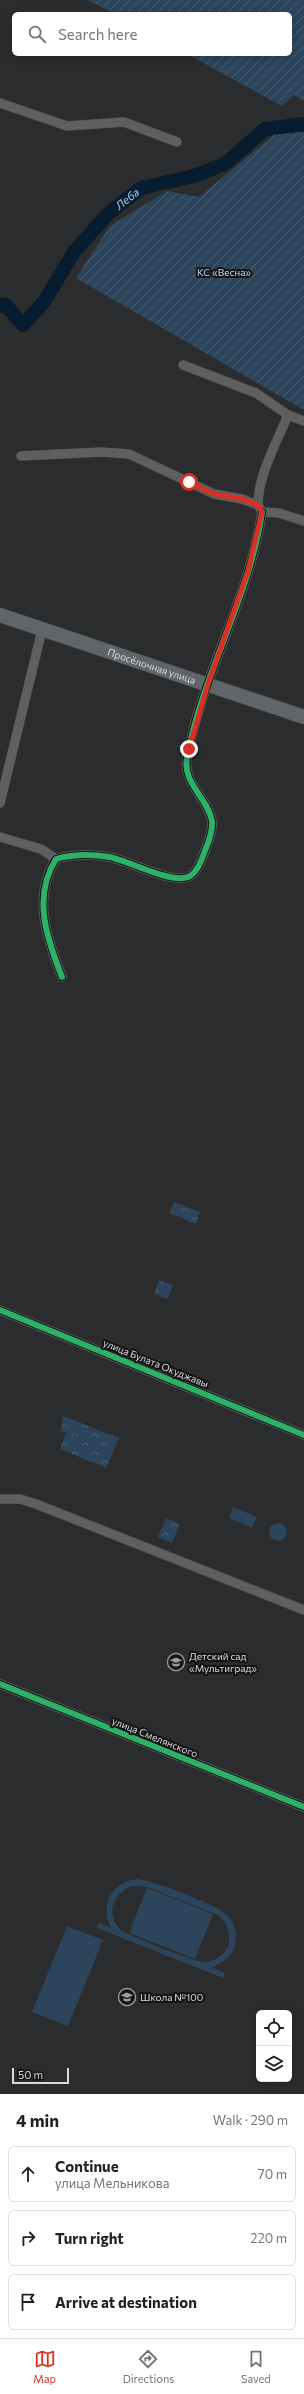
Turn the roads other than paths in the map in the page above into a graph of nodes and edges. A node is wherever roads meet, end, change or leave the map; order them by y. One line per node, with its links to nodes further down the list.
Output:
1 (0, 103): 2 (street)
2 (177, 142)
3 (183, 365): 4 (street)
4 (288, 415): 5 (street); 7 (street)
5 (304, 421)
6 (21, 456): 7 (street)
7 (260, 508): 8 (street); 11 (street)
8 (304, 521)
9 (0, 615): 10 (main road, Просёлочная улица)
10 (42, 630): 11 (main road, Просёлочная улица); 13 (street)
11 (208, 684): 12 (main road, Просёлочная улица); 15 (street)
12 (304, 718)
13 (0, 803)
14 (0, 837): 15 (street)
15 (56, 859): 16 (street)
16 (62, 977)
17 (0, 1310): 18 (street, улица Булата Окуджавы)
18 (304, 1435)
19 (0, 1499): 20 (street)
20 (304, 1610)
21 (0, 1684): 22 (street, улица Смелянского)
22 (304, 1807)

